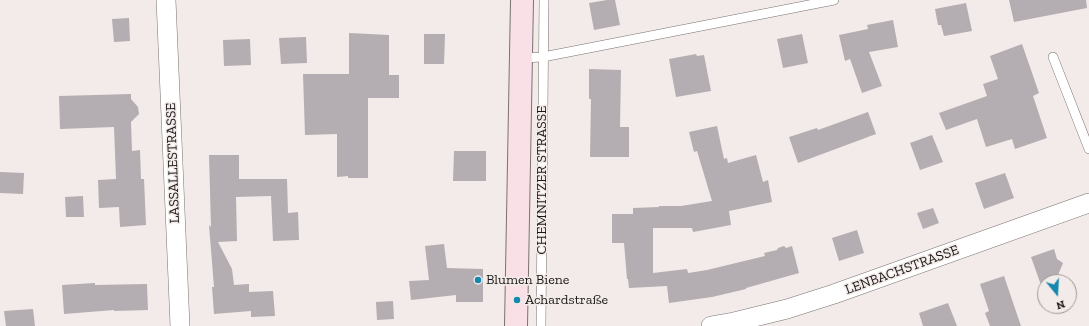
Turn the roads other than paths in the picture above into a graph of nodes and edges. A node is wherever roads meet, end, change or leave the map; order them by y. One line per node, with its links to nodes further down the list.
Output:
1 (166, 0): 10 (street, LASSALLESTRASSE)
2 (522, 0): 7 (main road, CHEMNITZER STRASSE)
3 (544, 0): 5 (lane, CHEMNITZER STRASSE)
4 (834, 0): 5 (lane)
5 (543, 57): 7 (lane); 12 (lane, CHEMNITZER STRASSE)
6 (1054, 57): 8 (lane)
7 (521, 58): 11 (main road, CHEMNITZER STRASSE)
8 (1089, 149)
9 (1089, 203): 13 (street, LENBACHSTRASSE)
10 (180, 326)
11 (516, 326)
12 (541, 326)
13 (711, 326)

